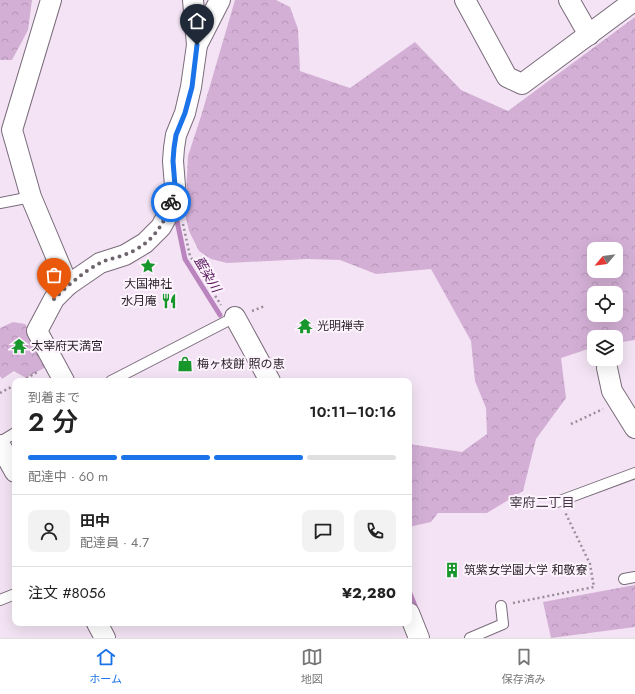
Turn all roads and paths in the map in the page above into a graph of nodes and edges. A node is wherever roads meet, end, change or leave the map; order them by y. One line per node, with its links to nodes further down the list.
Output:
1 (51, 0): 9 (street)
2 (193, 0): 8 (street)
3 (220, 0): 8 (street)
4 (465, 0): 7 (street)
5 (570, 0): 7 (street)
6 (635, 0): 7 (street)
7 (589, 35)
8 (197, 45): 12 (street)
9 (32, 197): 10 (lane); 12 (street)
10 (0, 203)
11 (182, 217): 13 (path)
12 (68, 285): 15 (street)
13 (232, 318): 16 (lane); 17 (street)
14 (607, 368): 20 (street)
15 (62, 378)
16 (117, 378)
17 (268, 378)
18 (12, 387): 19 (path)
19 (0, 393)
20 (618, 401): 21 (path); 22 (street)
21 (571, 424)
22 (635, 428)
23 (12, 435): 24 (lane)
24 (0, 442)
25 (0, 445): 26 (street)
26 (12, 467)
27 (635, 473): 28 (lane)
28 (558, 501): 33 (path)
29 (635, 577): 30 (lane)
30 (624, 579)
31 (12, 595): 32 (lane)
32 (0, 600)
33 (501, 606): 38 (lane)
34 (412, 620): 37 (street)
35 (99, 626): 36 (street)
36 (105, 638)
37 (419, 638)
38 (470, 638)

